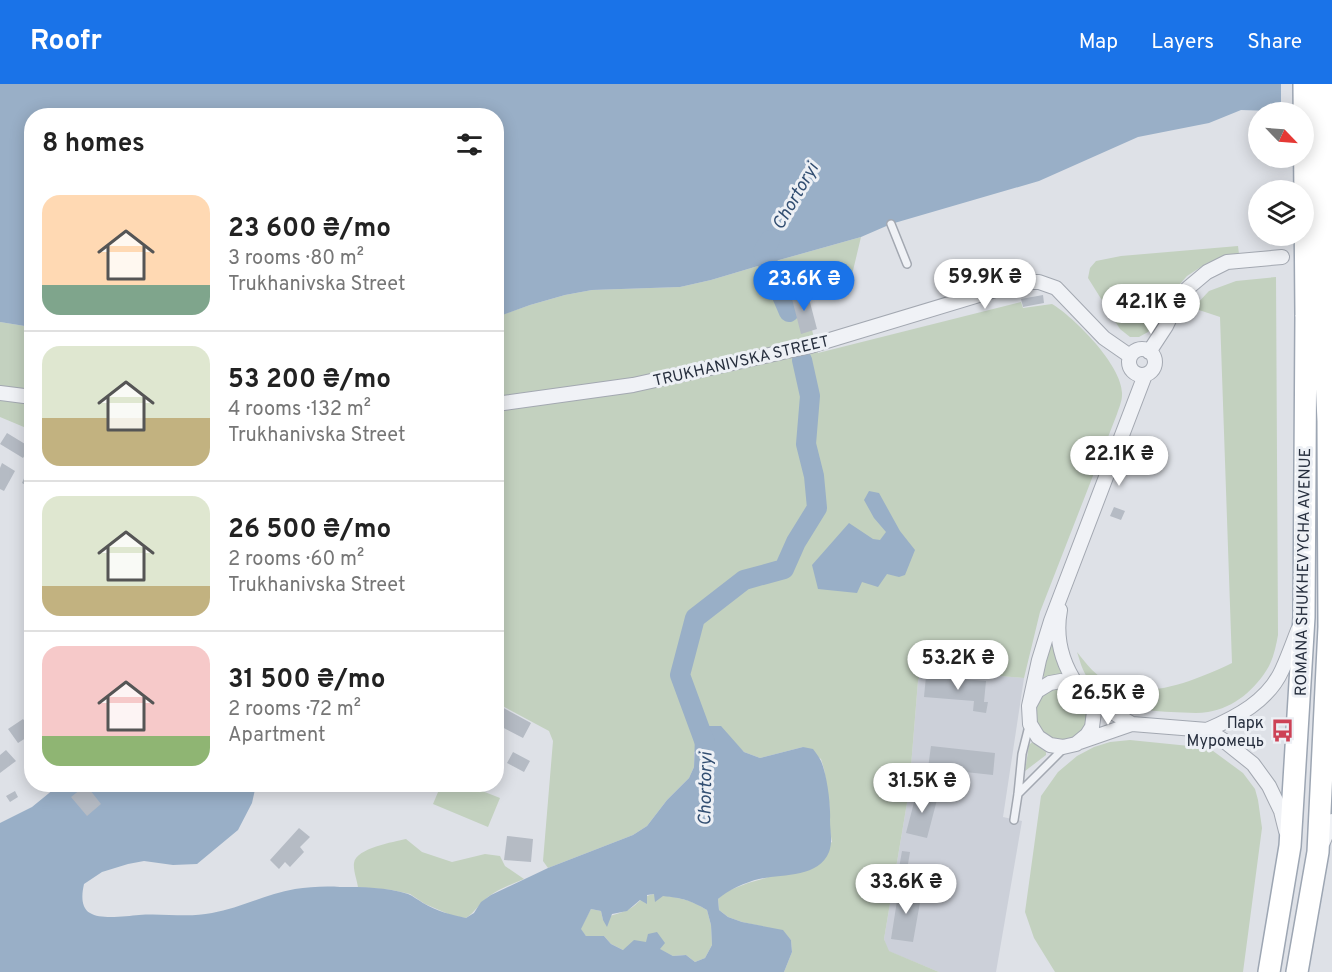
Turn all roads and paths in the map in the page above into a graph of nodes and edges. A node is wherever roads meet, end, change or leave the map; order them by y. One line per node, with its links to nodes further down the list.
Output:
1 (1304, 84): 6 (main road, bridge)
2 (1322, 84): 6 (main road, bridge)
3 (891, 224): 5 (lane)
4 (1281, 257): 7 (street)
5 (907, 264)
6 (1314, 315): 14 (main road, ROMANA SHUKHEVYCHA AVENUE); 15 (main road, ROMANA SHUKHEVYCHA AVENUE)
7 (1149, 352): 8 (street); 9 (street)
8 (1130, 356): 9 (street); 12 (street, TRUKHANIVSKA STREET)
9 (1145, 375): 13 (street)
10 (0, 393): 11 (street)
11 (24, 396)
12 (504, 403)
13 (1064, 587): 16 (street); 17 (street)
14 (1304, 617): 20 (street); 25 (main road, ROMANA SHUKHEVYCHA AVENUE)
15 (1331, 629): 26 (main road, ROMANA SHUKHEVYCHA AVENUE)
16 (1081, 688): 17 (street); 19 (street); 21 (street)
17 (1029, 706): 18 (street)
18 (1029, 724): 21 (street); 22 (lane)
19 (1132, 724): 20 (street); 21 (street)
20 (1208, 730): 25 (street)
21 (1070, 745): 22 (lane)
22 (1018, 794): 23 (lane)
23 (1014, 820)
24 (1332, 821): 26 (street)
25 (1290, 846): 27 (main road, ROMANA SHUKHEVYCHA AVENUE)
26 (1318, 852): 28 (main road, ROMANA SHUKHEVYCHA AVENUE)
27 (1269, 972)
28 (1297, 972)

